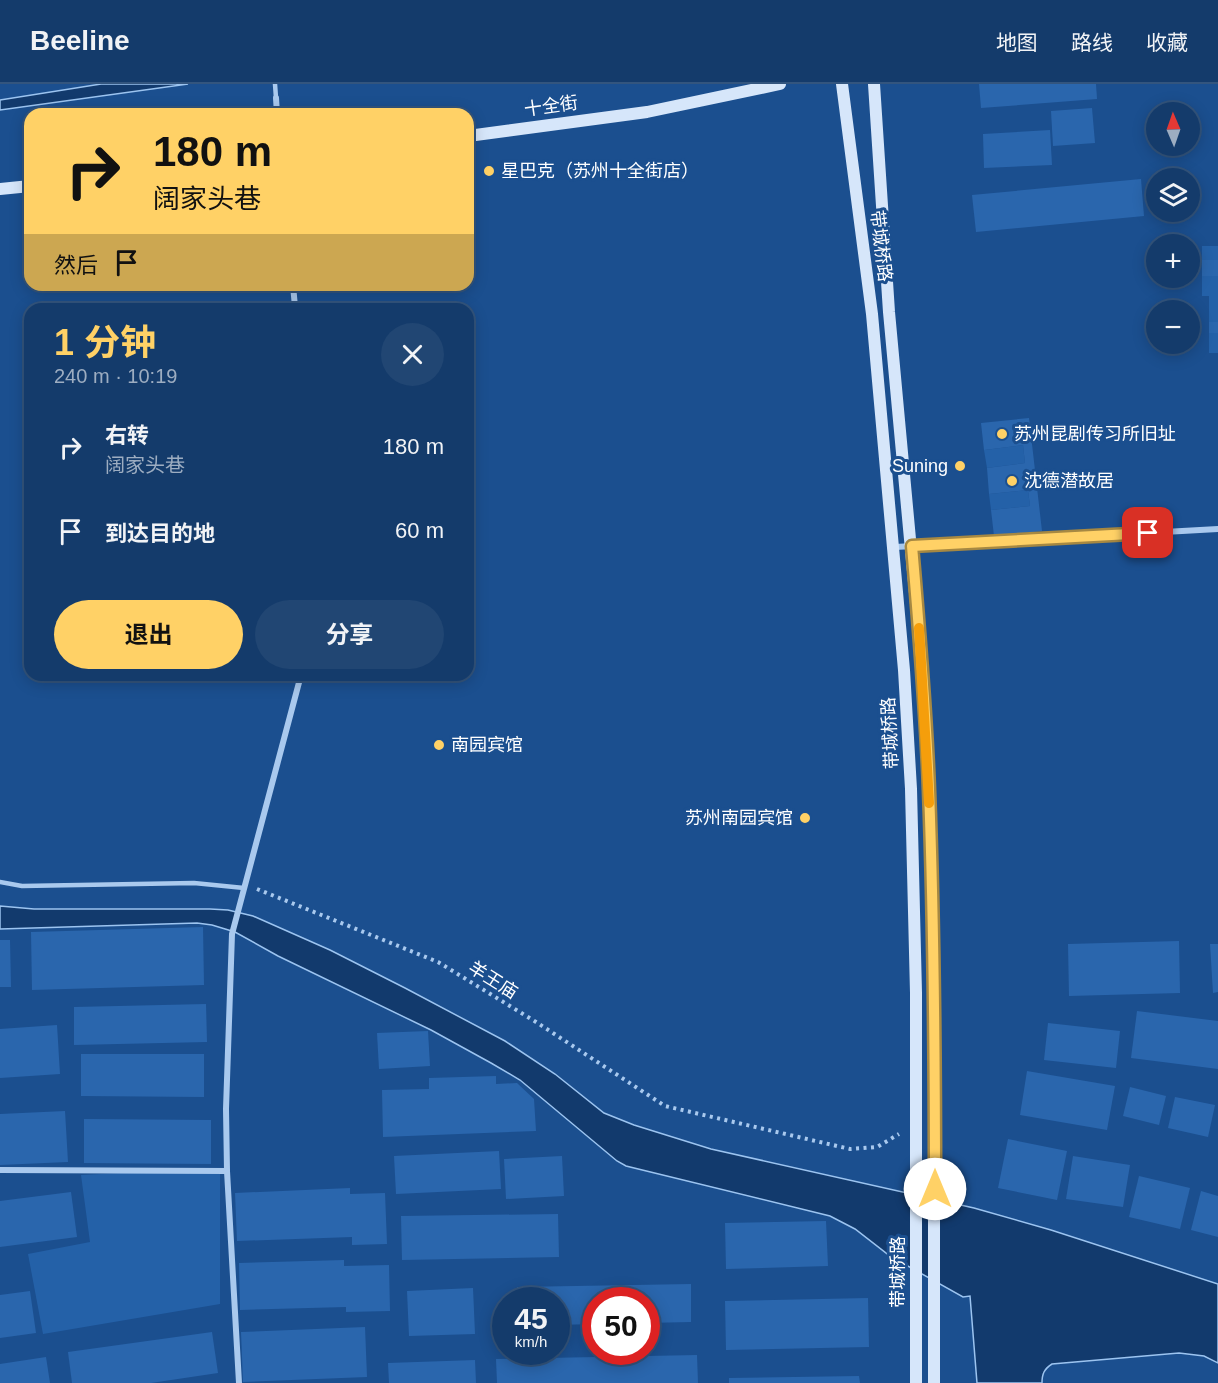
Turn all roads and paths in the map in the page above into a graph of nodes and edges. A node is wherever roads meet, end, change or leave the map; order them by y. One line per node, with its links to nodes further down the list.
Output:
1 (275, 84): 5 (lane)
2 (780, 84): 7 (main road, 十全街)
3 (842, 84): 12 (main road, 带城桥路)
4 (874, 84): 11 (main road, 带城桥路)
5 (276, 98): 6 (street)
6 (277, 108)
7 (474, 135)
8 (24, 187): 9 (main road)
9 (0, 189)
10 (1218, 529): 11 (street)
11 (912, 546): 12 (street); 21 (main road, 带城桥路)
12 (895, 547): 20 (main road, 带城桥路)
13 (299, 681): 15 (street)
14 (0, 882): 15 (lane)
15 (244, 888): 16 (path, 羊王庙); 18 (street)
16 (899, 1133)
17 (0, 1170): 18 (street)
18 (227, 1171): 19 (street)
19 (239, 1383)
20 (916, 1383)
21 (934, 1383)

